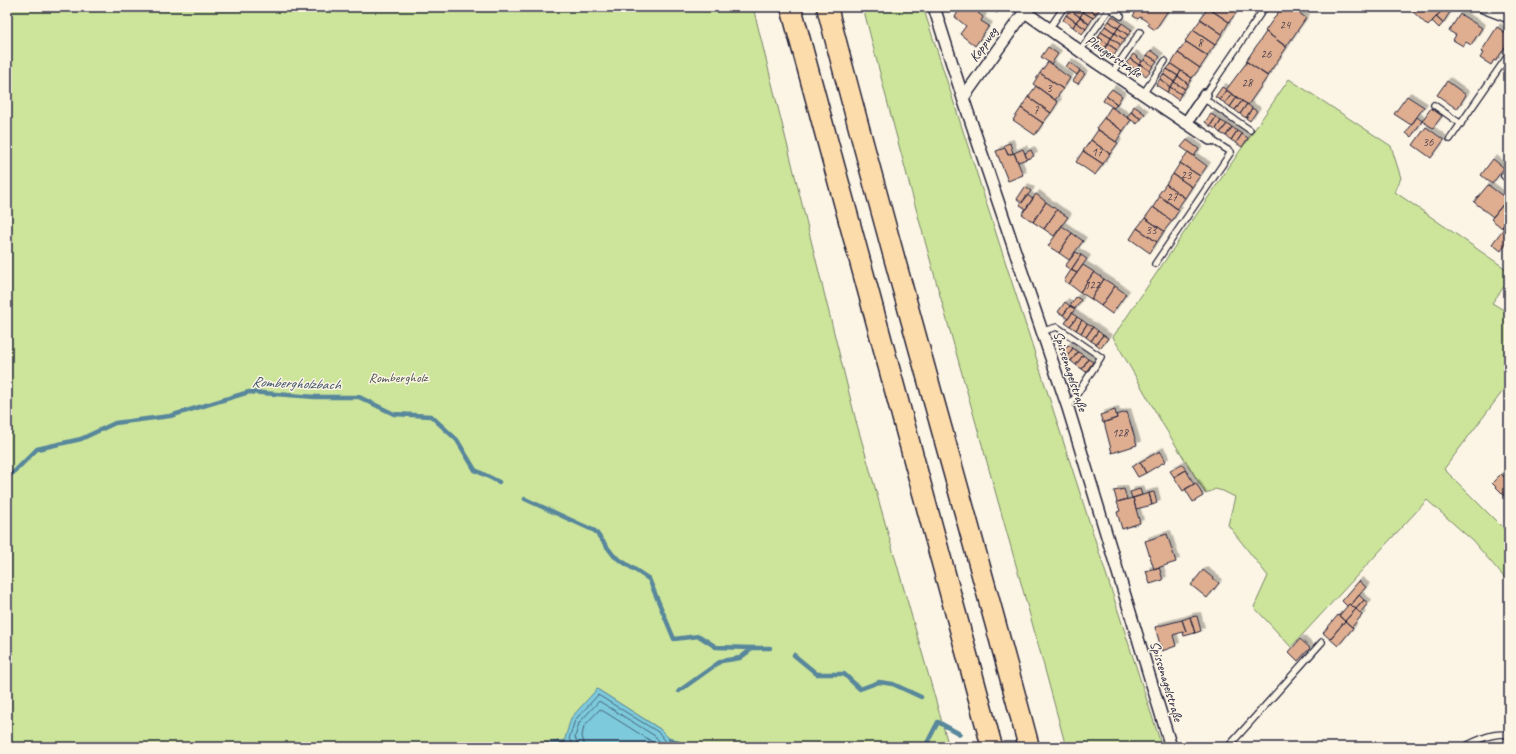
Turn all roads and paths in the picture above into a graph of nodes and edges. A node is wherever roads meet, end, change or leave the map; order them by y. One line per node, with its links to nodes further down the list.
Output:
1 (791, 7): 31 (highway)
2 (827, 7): 32 (highway)
3 (934, 7): 19 (street, Spissenagelstraße)
4 (1064, 7): 11 (lane)
5 (1109, 7): 9 (lane); 13 (lane)
6 (1265, 7): 18 (lane)
7 (1483, 7): 10 (street)
8 (1026, 9): 11 (street, Pleugerstraße); 19 (street, Koppweg)
9 (1121, 16)
10 (1509, 17)
11 (1049, 29): 13 (street, Pleugerstraße)
12 (1140, 32): 16 (lane)
13 (1080, 51): 16 (street, Pleugerstraße)
14 (1509, 54): 22 (lane)
15 (1165, 61): 17 (lane)
16 (1112, 73): 17 (street, Pleugerstraße)
17 (1143, 94): 21 (street, Pleugerstraße)
18 (1204, 96): 21 (street); 23 (lane)
19 (963, 98): 27 (street, Spissenagelstraße)
20 (1434, 105): 22 (lane)
21 (1186, 122): 24 (street, Pleugerstraße)
22 (1461, 124): 25 (lane)
23 (1250, 130)
24 (1210, 139): 26 (lane, Pleugerstraße)
25 (1450, 139)
26 (1155, 264)
27 (1043, 331): 28 (street, Spissenagelstraße); 28 (lane)
28 (1068, 408): 33 (street, Spissenagelstraße)
29 (1322, 642): 34 (lane)
30 (1509, 736): 35 (lane)
31 (992, 747)
32 (1029, 747)
33 (1171, 747)
34 (1228, 747)
35 (1464, 747)

